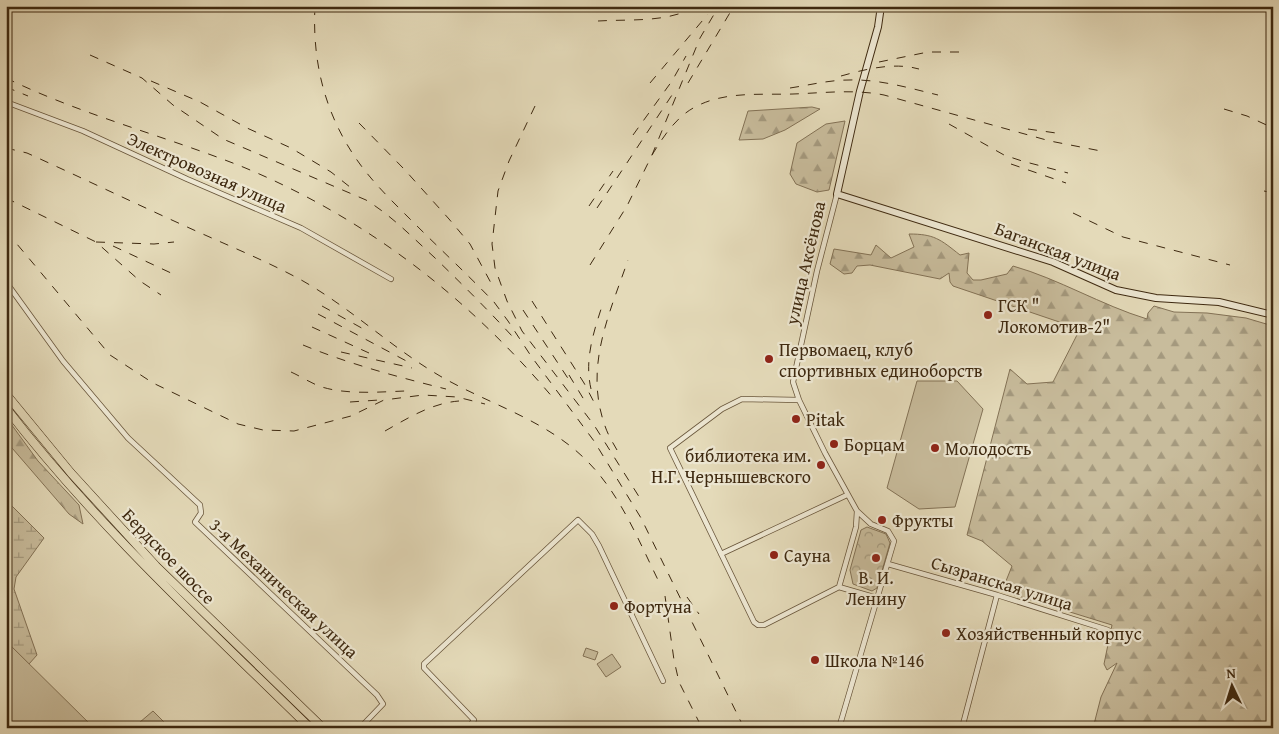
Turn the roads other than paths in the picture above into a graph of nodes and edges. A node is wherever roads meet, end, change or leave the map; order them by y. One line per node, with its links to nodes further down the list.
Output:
1 (881, 6): 3 (street, улица Аксёнова)
2 (6, 102): 4 (street, Электровозная улица)
3 (836, 194): 6 (street, Баганская улица); 8 (street, улица Аксёнова)
4 (391, 279)
5 (6, 282): 21 (street, 3-я Механическая улица)
6 (1273, 315)
7 (6, 394): 20 (highway, Бердское шоссе)
8 (800, 400): 10 (street, улица Аксёнова); 12 (street)
9 (6, 408): 19 (highway, Бердское шоссе)
10 (847, 495): 11 (street, улица Аксёнова); 12 (street)
11 (857, 511): 13 (street, улица Аксёнова); 14 (street)
12 (721, 554): 14 (street)
13 (888, 564): 15 (street, Сызранская улица); 16 (street, улица Аксёнова)
14 (839, 587): 16 (street)
15 (997, 595): 17 (street, Сызранская улица); 24 (street)
16 (877, 598): 23 (street, улица Аксёнова)
17 (1108, 630)
18 (663, 682): 22 (street)
19 (310, 728)
20 (323, 728)
21 (360, 728)
22 (468, 728)
23 (839, 728)
24 (962, 728)

